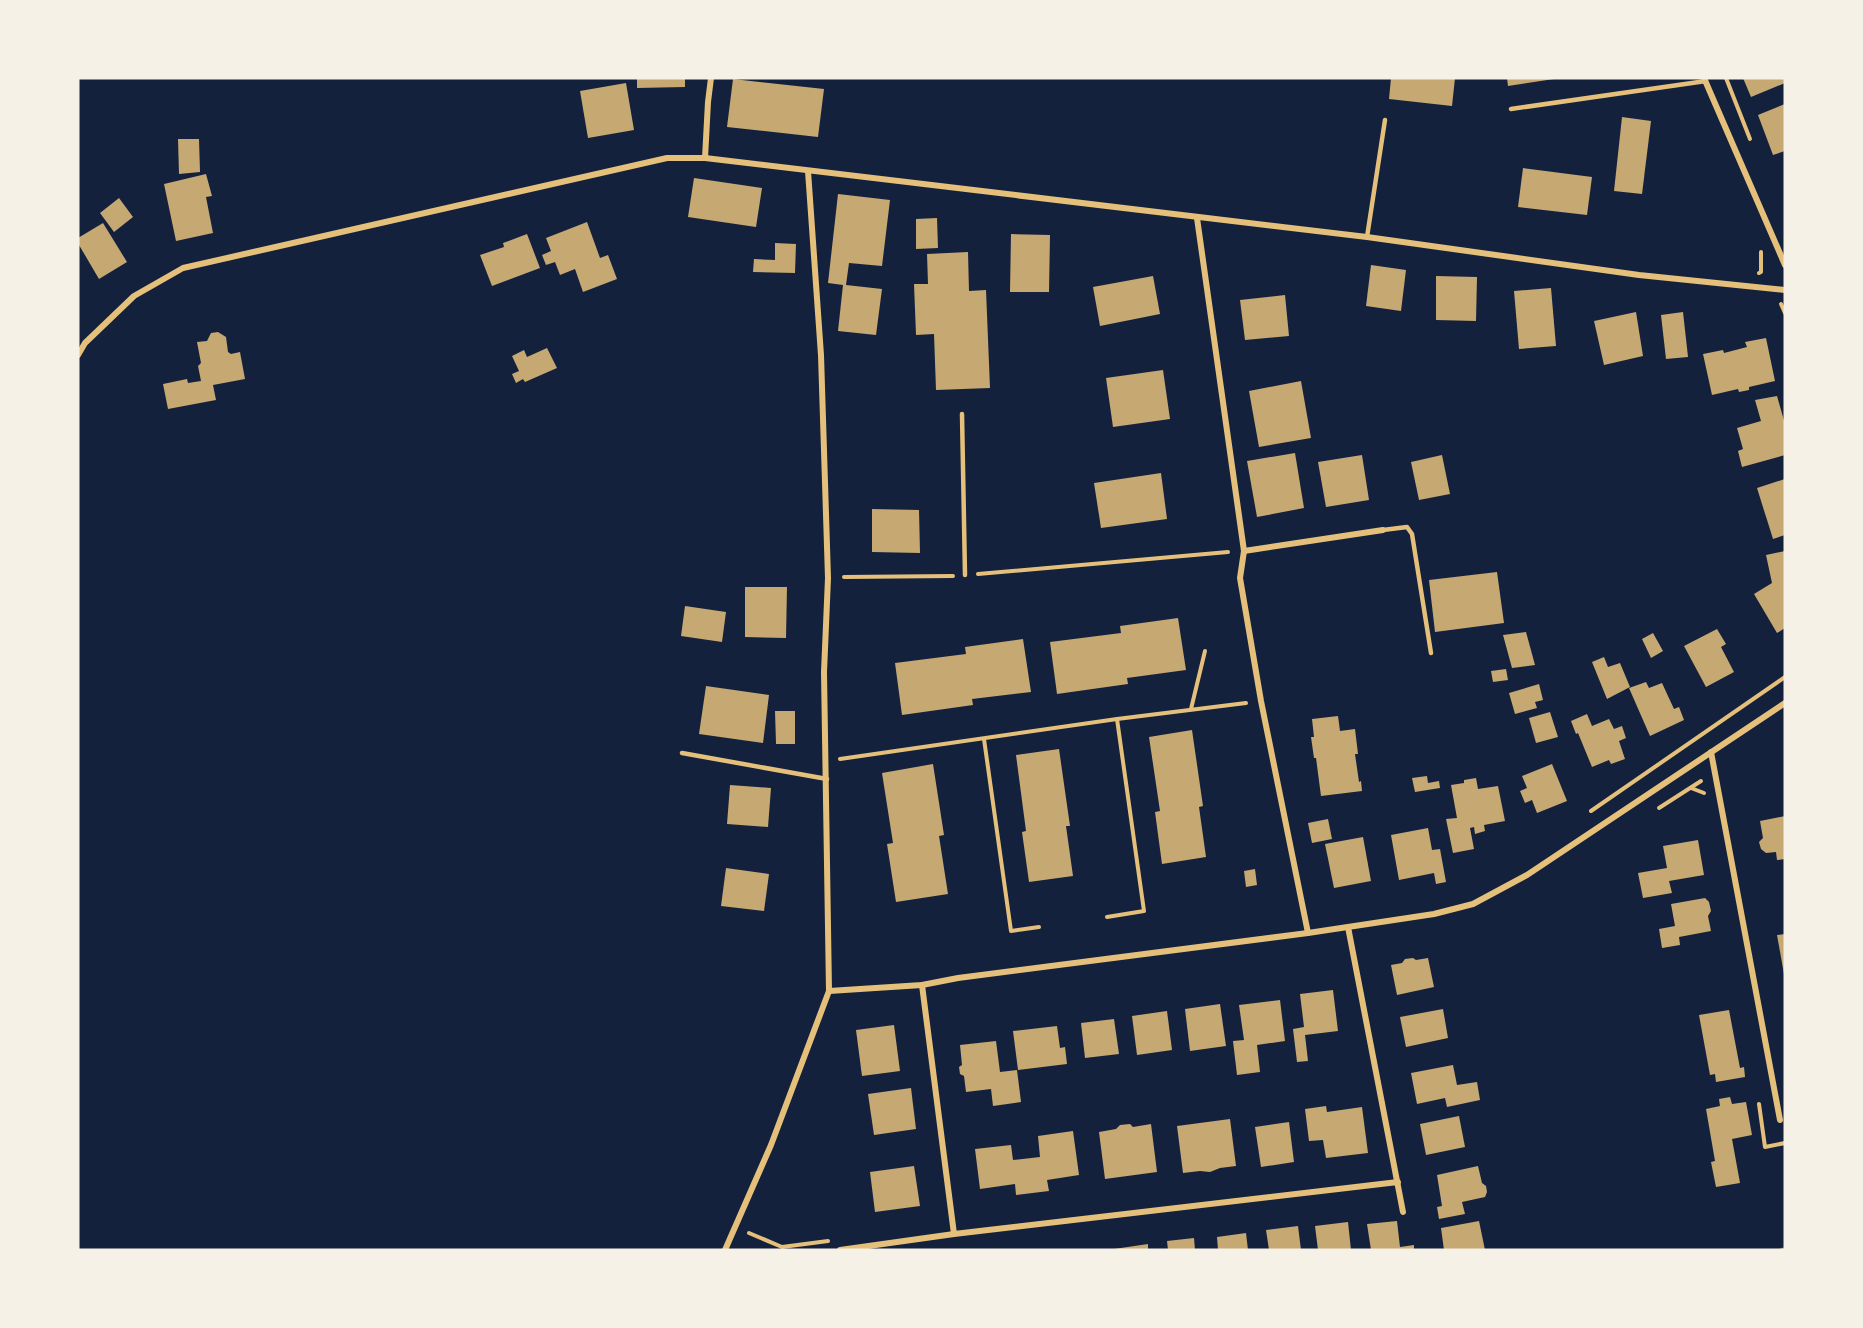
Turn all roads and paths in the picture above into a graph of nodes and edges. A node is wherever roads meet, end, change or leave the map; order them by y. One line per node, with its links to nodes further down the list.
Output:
1 (711, 78): 7 (street)
2 (1726, 78): 4 (path)
3 (1705, 80): 5 (lane); 11 (street)
4 (1733, 97)
5 (1511, 109)
6 (1385, 120): 10 (lane)
7 (705, 158): 8 (street); 13 (street)
8 (808, 171): 9 (street); 18 (street)
9 (1197, 218): 10 (street); 16 (street)
10 (1367, 237): 12 (street)
11 (1785, 265)
12 (1785, 290)
13 (78, 355)
14 (962, 414): 17 (lane)
15 (1383, 530): 16 (street); 20 (lane)
16 (1244, 551): 17 (path); 22 (street)
17 (965, 575): 18 (path)
18 (828, 578): 29 (street)
19 (1205, 651): 24 (path)
20 (1431, 653)
21 (1785, 677): 31 (path)
22 (1261, 701): 24 (path); 35 (street)
23 (1785, 703): 27 (street)
24 (1191, 709): 25 (path)
25 (1117, 719): 26 (path); 32 (path)
26 (984, 739): 29 (path); 33 (path)
27 (1711, 752): 34 (street); 38 (street)
28 (682, 753): 30 (lane)
29 (826, 761): 30 (street)
30 (827, 779): 37 (street)
31 (1590, 812)
32 (1107, 917)
33 (1039, 927)
34 (1348, 927): 35 (street); 39 (street)
35 (1308, 933): 36 (street)
36 (922, 986): 37 (street); 42 (street)
37 (829, 991): 41 (street)
38 (1780, 1120)
39 (1398, 1182): 40 (street); 42 (street)
40 (1403, 1212)
41 (736, 1228): 43 (street); 44 (path)
42 (954, 1234): 44 (street)
43 (725, 1250)
44 (840, 1250)

